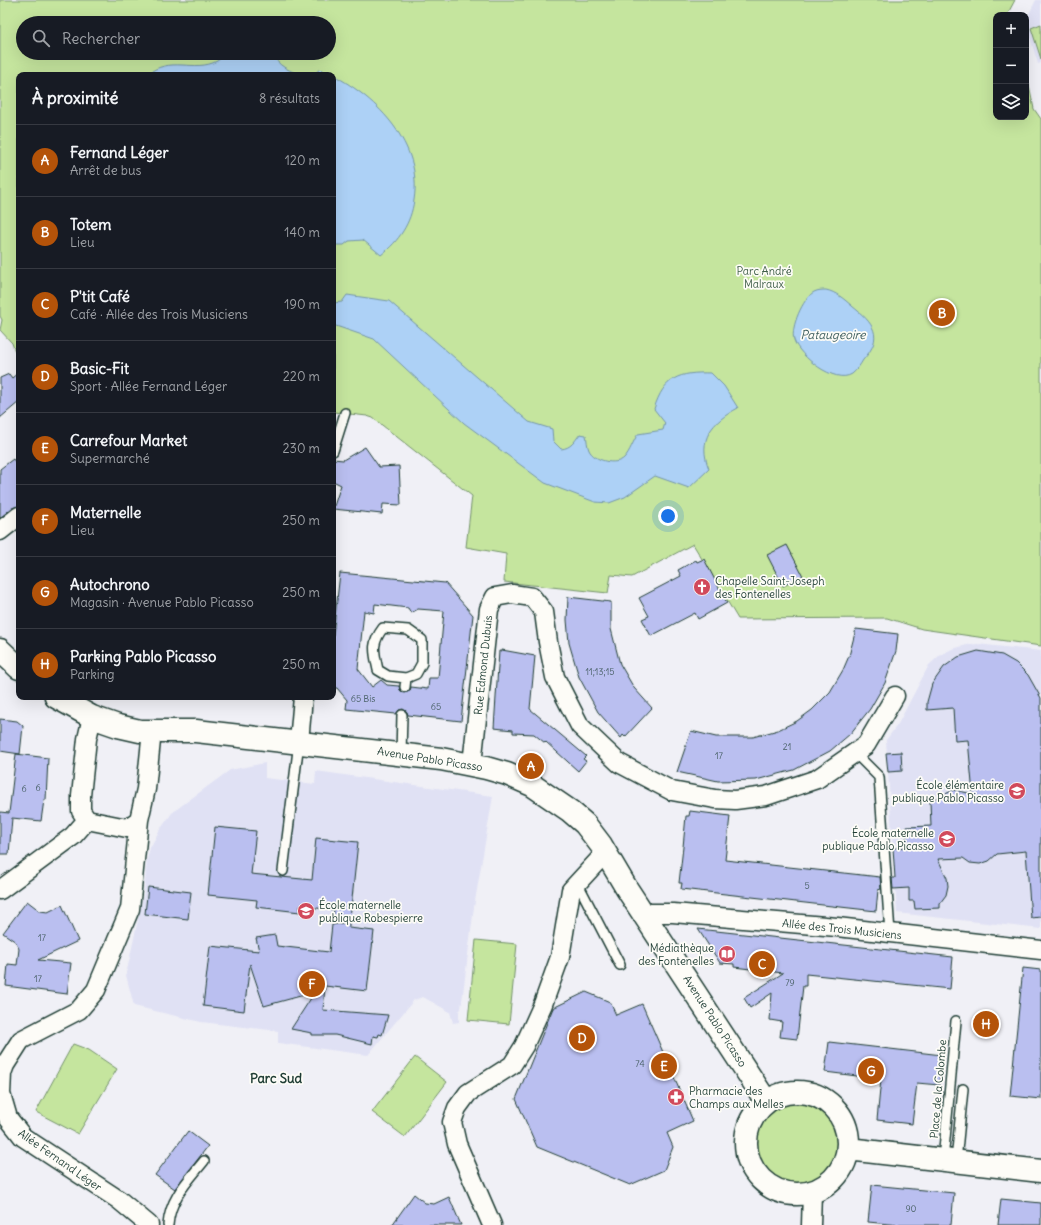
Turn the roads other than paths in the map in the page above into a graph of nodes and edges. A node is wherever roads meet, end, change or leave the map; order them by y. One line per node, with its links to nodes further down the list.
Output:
1 (345, 414): 2 (lane)
2 (336, 442)
3 (16, 518): 4 (street)
4 (0, 531)
5 (0, 650): 6 (street)
6 (16, 665)
7 (405, 683): 7 (lane)
8 (895, 696): 15 (street, Rue Edmond Dubuis)
9 (61, 700): 12 (street, Avenue Pablo Picasso)
10 (303, 700): 14 (street)
11 (402, 714): 16 (lane)
12 (92, 717): 13 (street, Avenue Pablo Picasso); 18 (street)
13 (152, 731): 14 (street, Avenue Pablo Picasso); 19 (street, Allée Fernand Léger)
14 (299, 742): 16 (street, Avenue Pablo Picasso); 21 (lane)
15 (855, 753): 17 (street, Rue Edmond Dubuis); 25 (lane)
16 (400, 754): 17 (street, Avenue Pablo Picasso)
17 (472, 764): 20 (street, Avenue Pablo Picasso)
18 (87, 820): 19 (street); 23 (street)
19 (139, 820): 36 (street, Allée Fernand Léger)
20 (606, 852): 22 (street); 24 (street, Avenue Pablo Picasso)
21 (283, 871)
22 (577, 882): 27 (lane); 38 (street)
23 (0, 890)
24 (643, 913): 25 (street, Allée des Trois Musiciens); 30 (street, Avenue Pablo Picasso)
25 (890, 933): 26 (street, Allée des Trois Musiciens)
26 (1041, 950)
27 (620, 965)
28 (956, 1021): 32 (lane, Place de la Colombe)
29 (963, 1089): 32 (lane)
30 (766, 1101): 31 (street); 35 (street)
31 (848, 1149): 32 (street); 35 (street)
32 (950, 1160): 34 (street)
33 (204, 1161): 37 (lane)
34 (1041, 1171)
35 (812, 1192): 39 (street)
36 (149, 1225)
37 (168, 1225)
38 (492, 1225)
39 (810, 1225)

